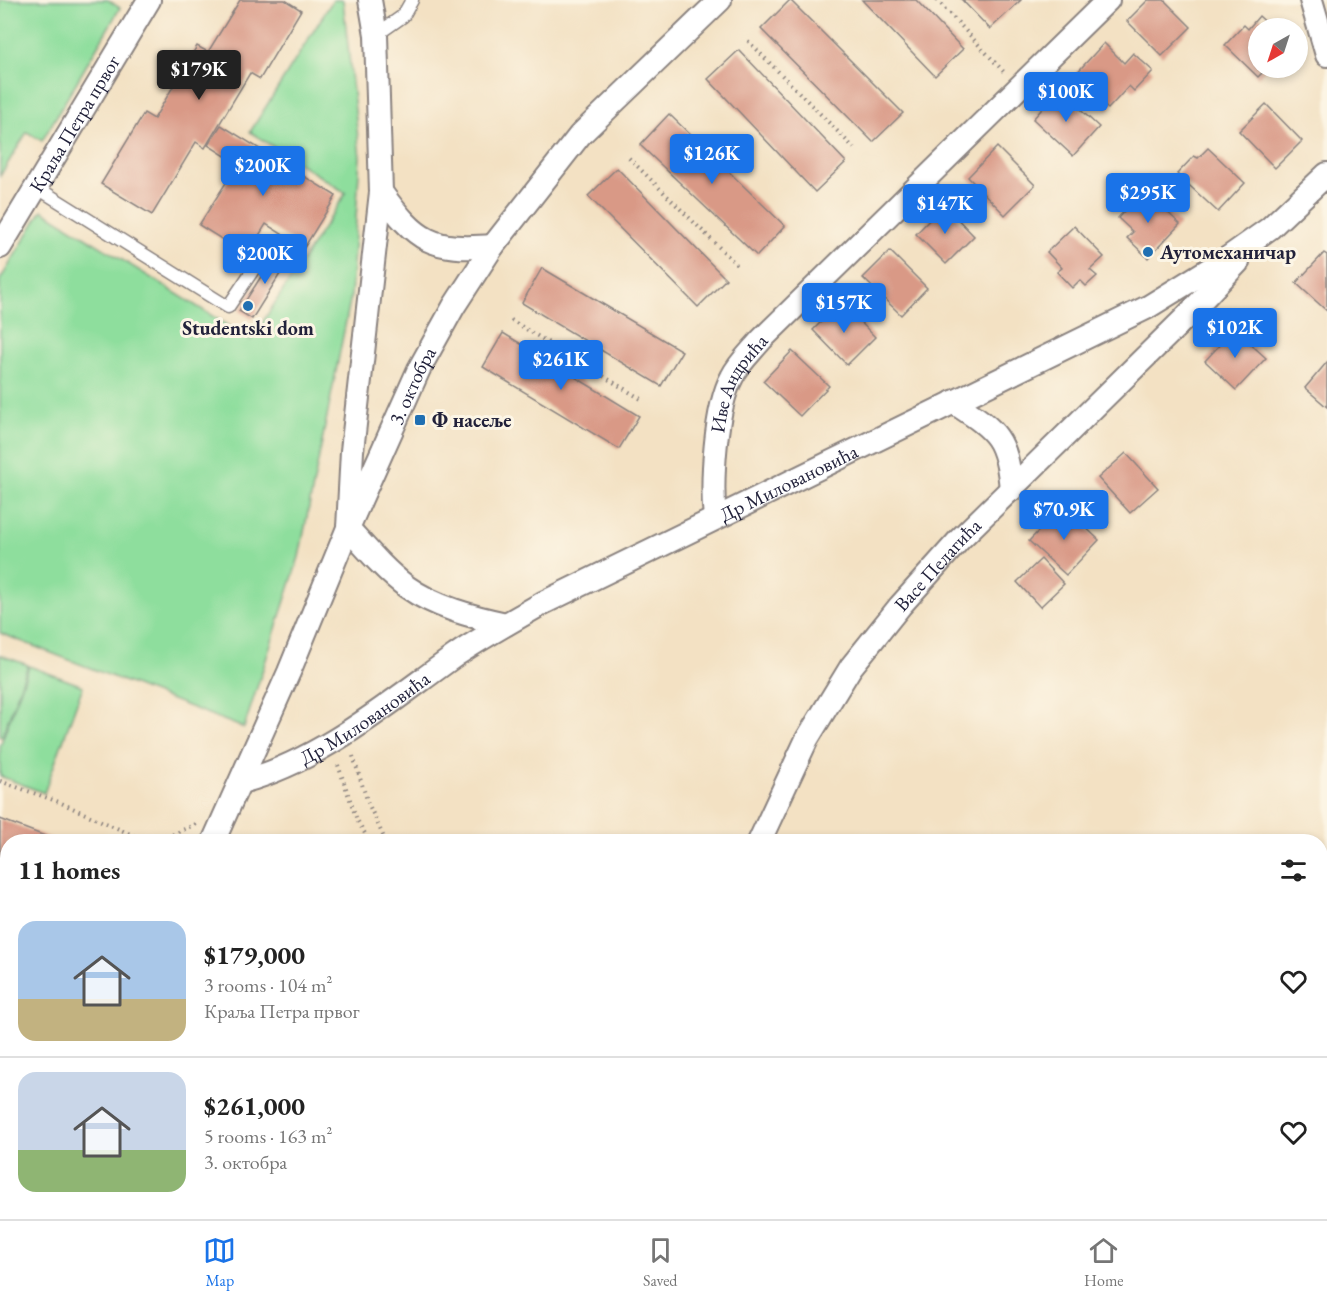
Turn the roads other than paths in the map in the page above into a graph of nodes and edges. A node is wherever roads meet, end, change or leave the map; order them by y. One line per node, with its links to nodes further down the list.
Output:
1 (149, 0): 10 (street, Краља Петра првог)
2 (370, 0): 7 (street)
3 (412, 0): 7 (lane)
4 (720, 0): 13 (street, 3. октобра)
5 (1108, 0): 18 (street, Иве Андрића)
6 (1311, 0): 8 (street)
7 (376, 35): 11 (street)
8 (1327, 55)
9 (1327, 174): 12 (street, Др Миловановића)
10 (36, 187): 14 (street, Краља Петра првог); 15 (lane)
11 (381, 192): 13 (street); 19 (street)
12 (1270, 228): 16 (street, Др Миловановића); 17 (street, Васе Пелагића)
13 (493, 246): 19 (street, 3. октобра)
14 (0, 247)
15 (263, 255)
16 (952, 402): 17 (street); 18 (street, Др Миловановића)
17 (1011, 490): 23 (street, Васе Пелагића)
18 (715, 518): 20 (street, Др Миловановића)
19 (348, 528): 20 (street); 21 (street, 3. октобра)
20 (506, 624): 21 (street, Др Миловановића)
21 (241, 782): 22 (street, 3. октобра)
22 (217, 834)
23 (763, 834)

